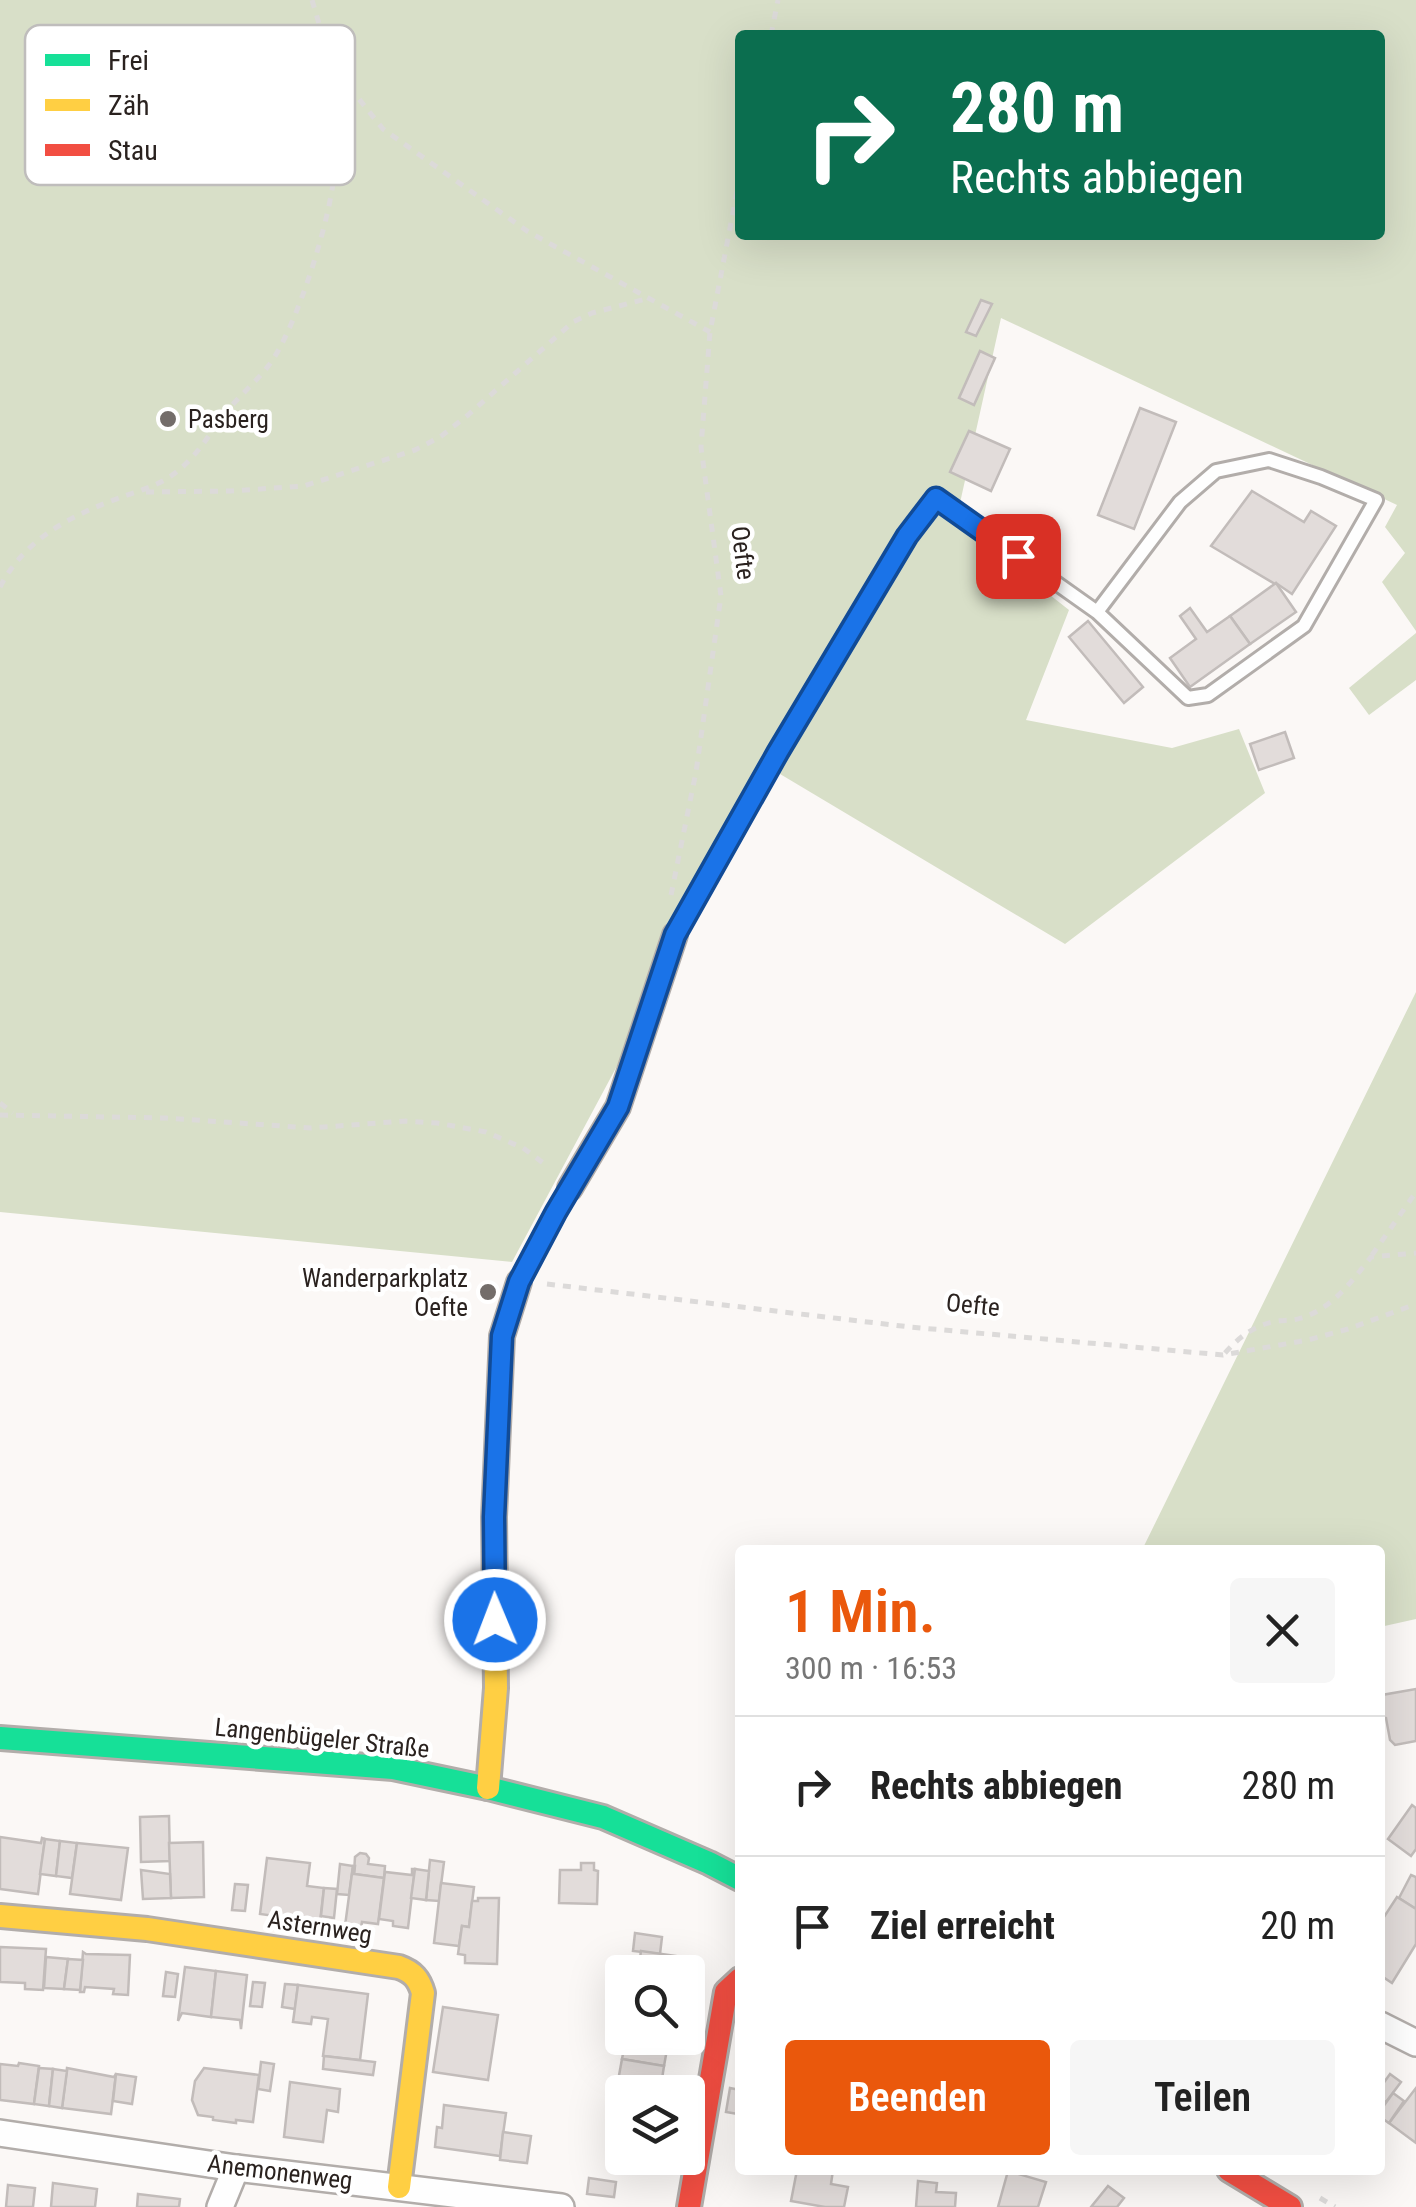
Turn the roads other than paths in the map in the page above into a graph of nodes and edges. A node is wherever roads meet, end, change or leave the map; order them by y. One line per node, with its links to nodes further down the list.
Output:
1 (1097, 612): 1 (lane); 2 (lane)
2 (675, 935): 3 (street)
3 (570, 1188): 4 (lane)
4 (519, 1282): 6 (street)
5 (0, 1738): 6 (street, Langenbügeler Straße)
6 (488, 1788): 7 (street, Langenbügeler Straße)
7 (735, 1877)
8 (0, 1916): 15 (street, Asternweg)
9 (735, 1984): 19 (street)
10 (1385, 2028): 11 (street)
11 (1416, 2043)
12 (0, 2133): 13 (street, Anemonenweg)
13 (236, 2168): 15 (street, Anemonenweg); 17 (street)
14 (1237, 2175): 20 (street)
15 (398, 2187): 16 (street, Anemonenweg)
16 (456, 2201): 18 (street, Anemonenweg)
17 (220, 2207)
18 (561, 2207)
19 (689, 2207)
20 (1290, 2207)

